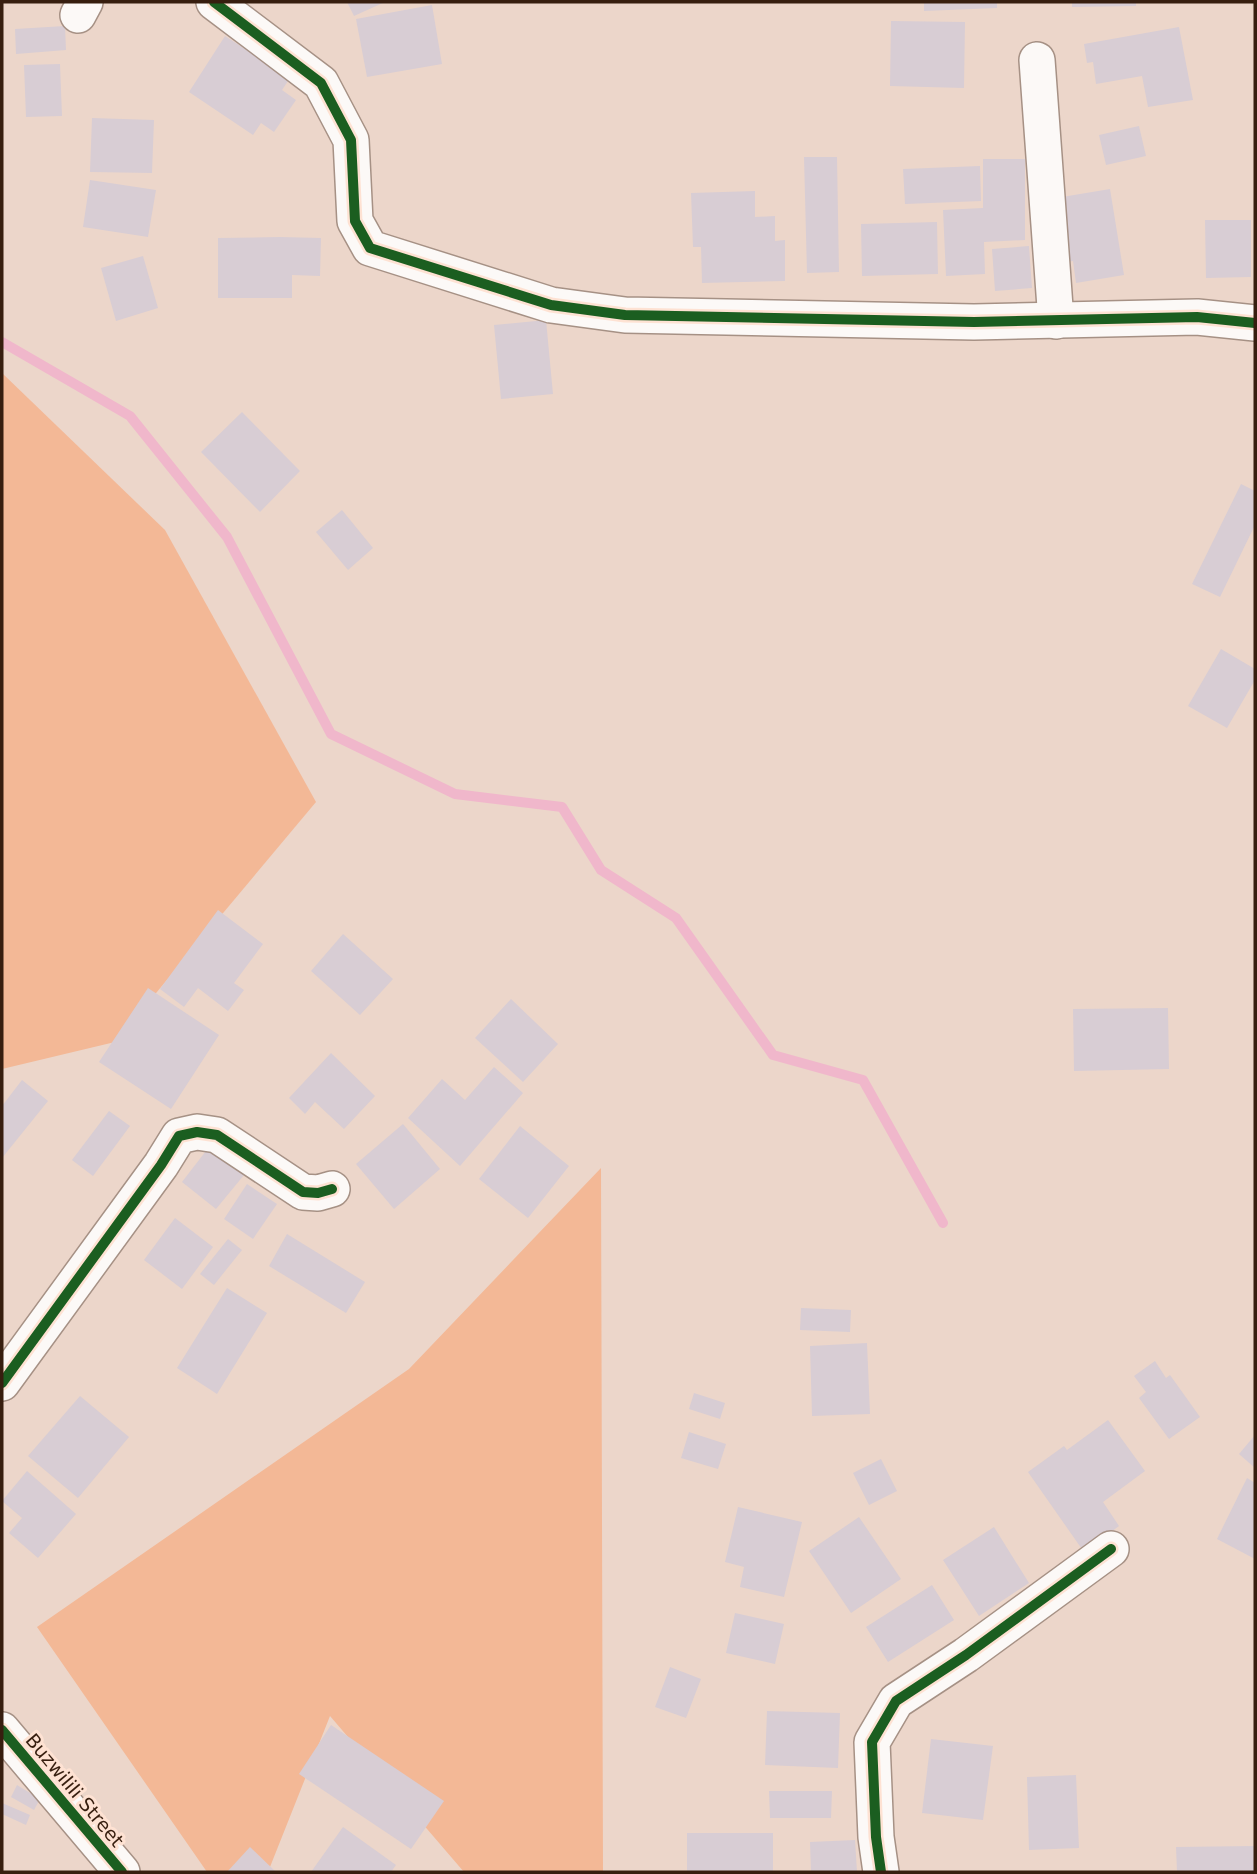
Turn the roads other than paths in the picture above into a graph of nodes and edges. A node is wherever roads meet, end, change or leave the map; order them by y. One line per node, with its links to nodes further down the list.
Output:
1 (214, 2): 3 (street)
2 (1037, 60): 3 (street)
3 (1056, 321): 4 (street)
4 (1255, 323)
5 (332, 1189): 6 (street)
6 (2, 1383)
7 (1111, 1549): 10 (street)
8 (2, 1730): 9 (street, Buzwilili Street)
9 (122, 1872)
10 (881, 1872)

